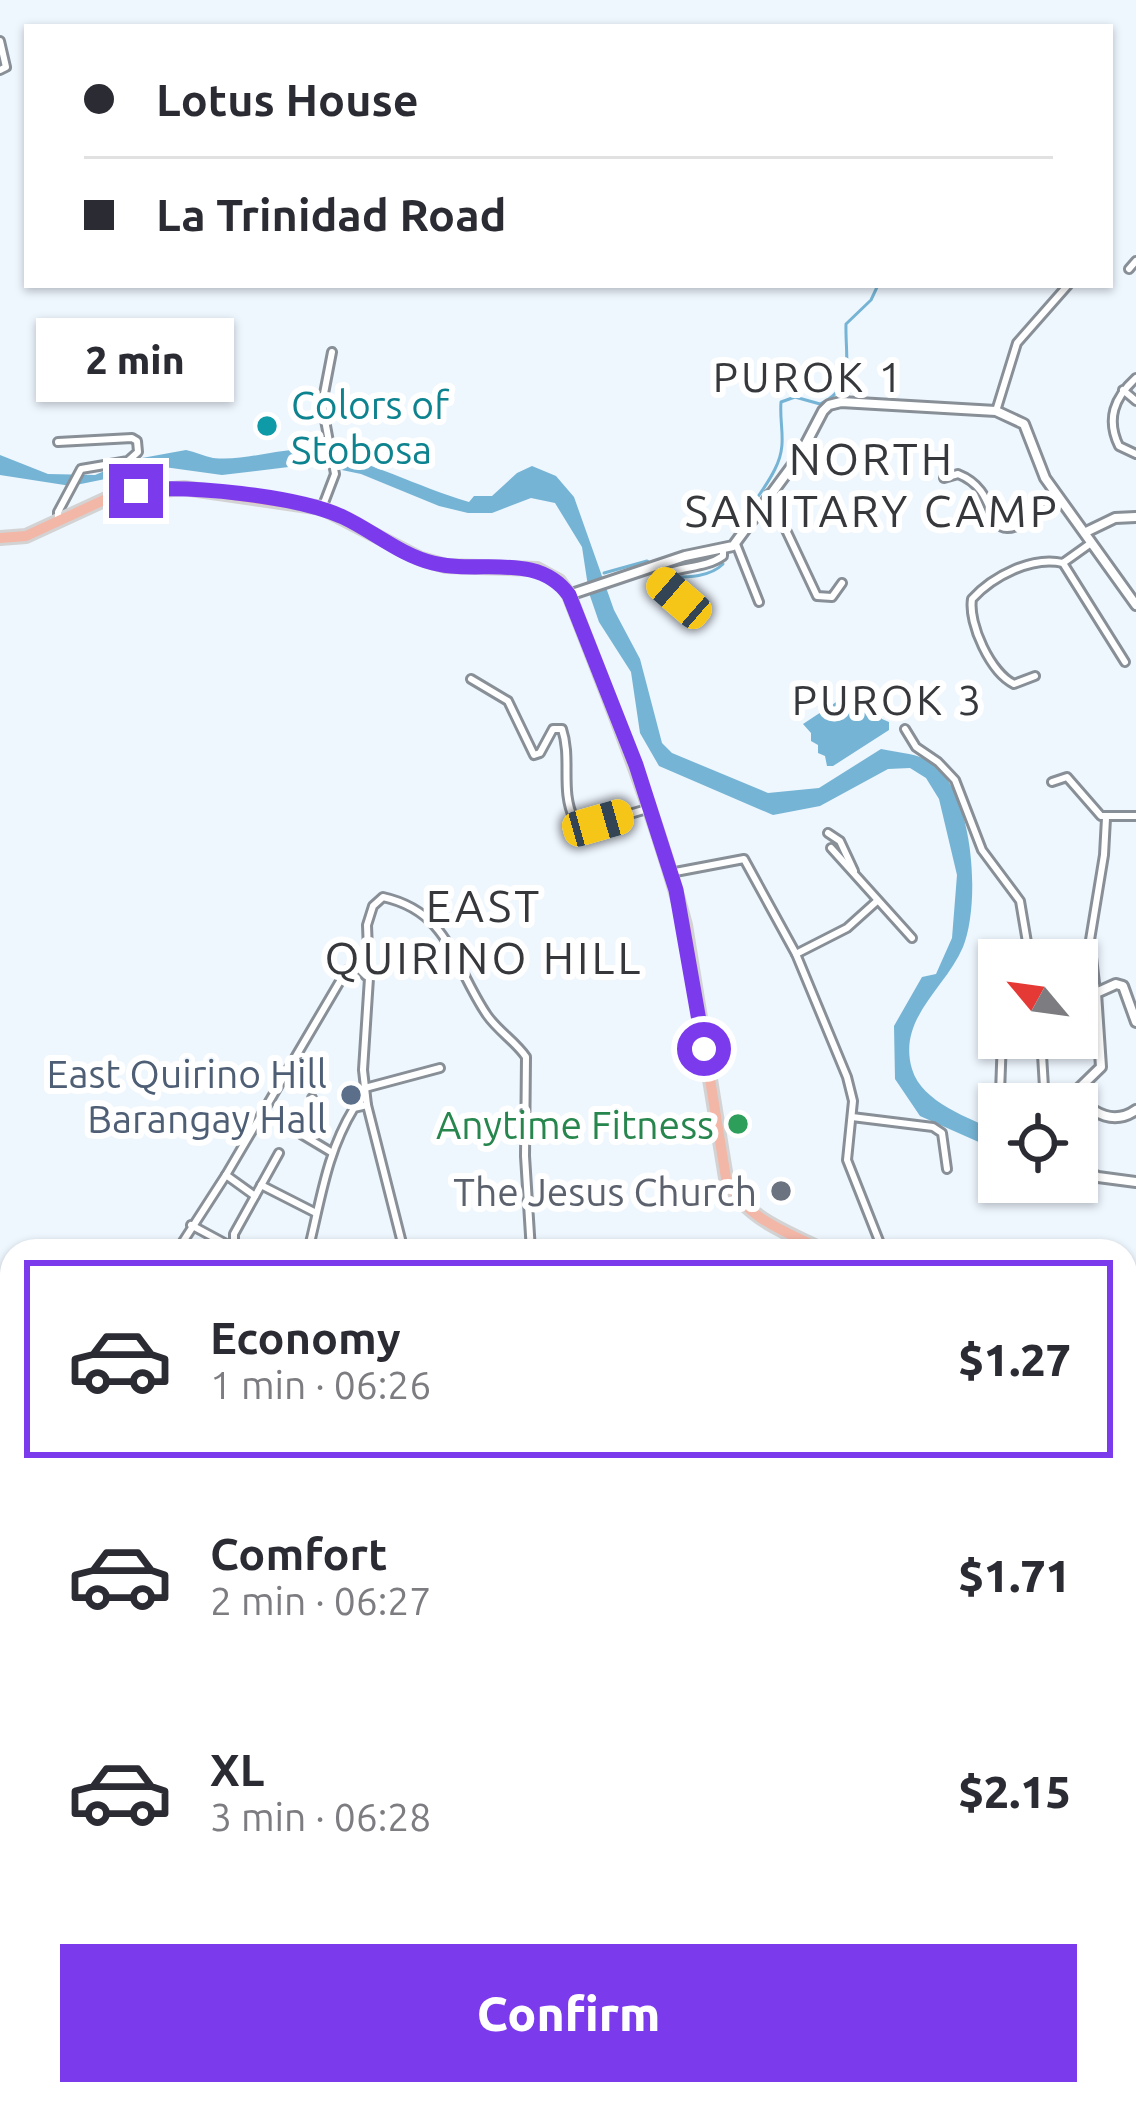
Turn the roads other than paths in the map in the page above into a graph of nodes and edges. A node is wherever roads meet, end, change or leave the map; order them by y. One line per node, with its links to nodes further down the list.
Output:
1 (0, 41): 2 (street)
2 (0, 70)
3 (1136, 261): 4 (street)
4 (1129, 269)
5 (1065, 288): 10 (street)
6 (332, 352): 16 (street)
7 (1136, 378): 8 (street)
8 (1123, 390): 9 (street); 12 (street)
9 (1136, 401)
10 (996, 411): 14 (street); 15 (street)
11 (58, 442): 18 (street)
12 (1136, 454)
13 (944, 478): 15 (street)
14 (769, 494): 22 (street); 25 (street)
15 (1061, 500): 19 (street)
16 (322, 508): 18 (highway); 26 (highway)
17 (1136, 517): 19 (street)
18 (58, 521): 20 (highway)
19 (1086, 532): 21 (street)
20 (0, 538)
21 (1093, 542): 24 (street); 28 (street)
22 (736, 543): 23 (street); 27 (street)
23 (723, 551): 26 (street); 29 (street)
24 (1063, 563): 30 (street); 31 (street)
25 (842, 583)
26 (569, 595): 35 (highway)
27 (759, 602)
28 (1136, 605)
29 (698, 614)
30 (1125, 662)
31 (1035, 676)
32 (472, 679): 35 (street)
33 (905, 729): 44 (street)
34 (1052, 782): 37 (street)
35 (651, 808): 40 (highway)
36 (1136, 816): 37 (street)
37 (1106, 818): 45 (street)
38 (828, 833): 41 (street)
39 (831, 848): 41 (street)
40 (670, 873): 46 (street); 77 (highway)
41 (856, 874): 42 (street)
42 (878, 900): 43 (street); 46 (street)
43 (912, 938)
44 (1026, 939)
45 (1090, 939)
46 (796, 954): 60 (street)
47 (369, 978): 53 (street); 64 (street); 76 (street)
48 (1098, 992): 49 (street)
49 (1136, 1022)
50 (1098, 1023): 52 (street)
51 (440, 1068): 53 (street)
52 (1085, 1083)
53 (365, 1088): 56 (street)
54 (312, 1097): 61 (street)
55 (346, 1102): 57 (street)
56 (367, 1105): 57 (street); 75 (street)
57 (354, 1108): 61 (street)
58 (1136, 1109): 59 (street)
59 (1098, 1111)
60 (852, 1117): 63 (street); 78 (street)
61 (331, 1152): 69 (street)
62 (279, 1153): 67 (street)
63 (947, 1169)
64 (226, 1175): 68 (street); 70 (street)
65 (1098, 1178): 66 (street)
66 (1136, 1181)
67 (261, 1185): 68 (street); 69 (street)
68 (254, 1196): 73 (street)
69 (316, 1213): 74 (street)
70 (191, 1225): 71 (street); 72 (street)
71 (183, 1239)
72 (220, 1239)
73 (235, 1239)
74 (311, 1239)
75 (401, 1239)
76 (530, 1239)
77 (801, 1239)
78 (878, 1239)

